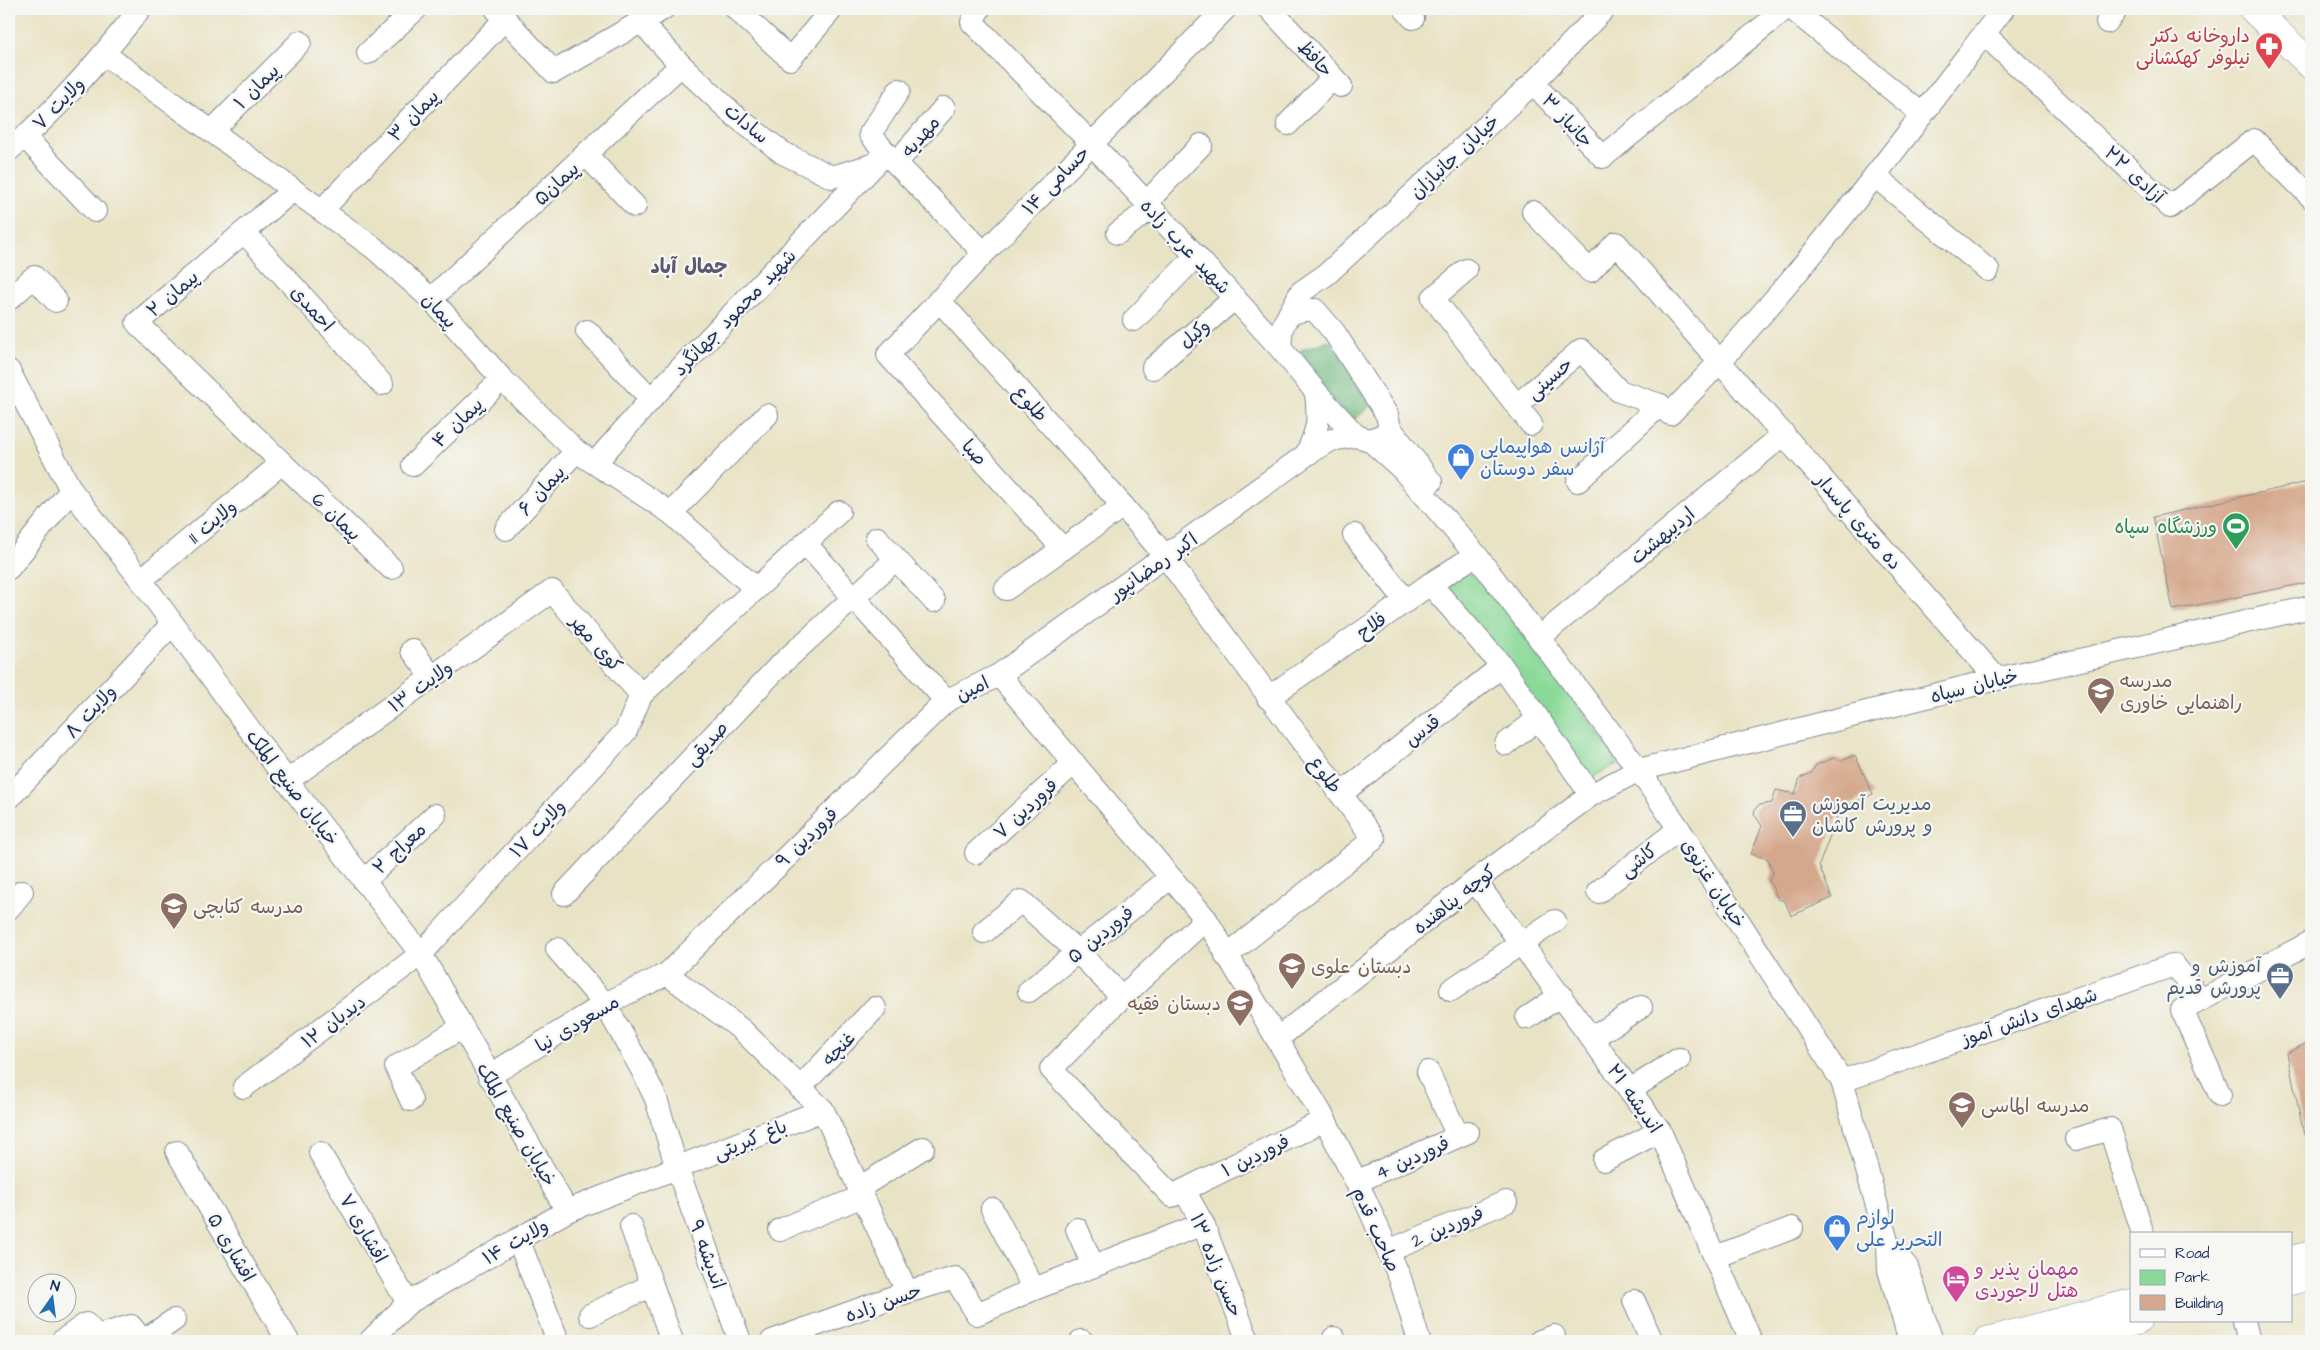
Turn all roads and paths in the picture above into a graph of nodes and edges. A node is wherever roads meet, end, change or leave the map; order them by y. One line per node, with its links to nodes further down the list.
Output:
1 (140, 9): 19 (street, ولایت ۷)
2 (416, 9): 18 (street)
3 (663, 9): 15 (street)
4 (736, 9): 5 (street)
5 (832, 9)
6 (979, 9): 29 (street, شهید عرب زاده)
7 (1225, 9): 29 (street, حسامی ۱۴)
8 (1270, 9): 26 (street, حافظ)
9 (1604, 9): 22 (street, خیابان جانبازان)
10 (1785, 9): 22 (street, جانباز ۳)
11 (1792, 9): 25 (street)
12 (2003, 9): 16 (street)
13 (2253, 9): 21 (main road)
14 (500, 14): 15 (street); 38 (street, پیمان ۳)
15 (641, 22): 20 (street, سادات)
16 (1984, 34): 25 (street); 35 (street, آزادی ۲۲)
17 (300, 42): 27 (street, پیمان ۱)
18 (368, 53)
19 (104, 54): 27 (street, پیمان); 28 (street, ولایت ۷)
20 (681, 65): 31 (street, پیمان۵); 32 (street, سادات)
21 (2311, 65)
22 (1532, 83): 47 (street, خیابان جانبازان)
23 (899, 90): 32 (street)
24 (944, 108): 32 (street, مهدیه)
25 (1922, 114): 33 (street)
26 (1288, 124)
27 (212, 131): 34 (street, پیمان)
28 (16, 139): 39 (street)
29 (1091, 143): 36 (street, شهید عرب زاده); 43 (street, حسامی ۱۴)
30 (1202, 145): 36 (street)
31 (586, 155): 37 (street); 50 (street, پیمان۵)
32 (886, 160): 43 (street); 65 (street, شهید محمود جهانگرد)
33 (1875, 176): 46 (street); 59 (street)
34 (293, 190): 38 (street, پیمان); 41 (street, پیمان ۲)
35 (2311, 197)
36 (1148, 205): 42 (street); 44 (street, شهید عرب زاده)
37 (635, 206)
38 (322, 210): 50 (street, پیمان)
39 (95, 211)
40 (1533, 212): 59 (street, ده متری پاسدار)
41 (244, 232): 63 (street, احمدی); 76 (street, پیمان ۲)
42 (1118, 233)
43 (984, 253): 51 (street, حسامی ۱۴)
44 (1196, 256): 49 (street, شهید عرب زاده); 55 (street)
45 (1466, 270): 66 (street)
46 (1988, 270)
47 (1327, 274): 53 (street, خیابان جانبازان); 54 (street)
48 (9, 298): 52 (street)
49 (1235, 298): 57 (street, شهید عرب زاده); 60 (street, وکیل)
50 (431, 299): 62 (street, پیمان)
51 (939, 300): 58 (street, حسامی ۱۴); 80 (street, طلوع)
52 (56, 301)
53 (1315, 310): 54 (street); 70 (street)
54 (1288, 316): 57 (street)
55 (1134, 320)
56 (587, 331): 65 (street)
57 (1281, 349): 64 (street, شهید عرب زاده)
58 (888, 355): 87 (street, صبا)
59 (1721, 362): 67 (street); 71 (street, ده متری پاسدار)
60 (1153, 368)
61 (10, 377): 79 (street, خیابان صنیع الملک)
62 (502, 379): 73 (street, پیمان); 77 (street, پیمان ۴)
63 (382, 384)
64 (1316, 392): 72 (street, شهید عرب زاده); 74 (street)
65 (651, 399): 75 (street, شهید محمود جهانگرد)
66 (1517, 405): 67 (street, حسینی); 69 (street)
67 (1660, 405): 78 (street)
68 (767, 415): 82 (street)
69 (1531, 424)
70 (1390, 428): 72 (street); 88 (street)
71 (1784, 434): 103 (street, اردیبهشت); 108 (street, ده متری پاسدار)
72 (1363, 438): 74 (street, اکبر رمضانپور); 88 (street, شهید عرب زاده)
73 (576, 451): 75 (street, پیمان); 83 (street, پیمان ۶)
74 (1306, 455): 89 (street, اکبر رمضانپور)
75 (596, 462): 82 (street, پیمان)
76 (282, 463): 92 (street, پیمان 6); 93 (street, ولایت 11)
77 (413, 465)
78 (1578, 480)
79 (71, 490): 91 (street); 93 (street, خیابان صنیع الملک)
80 (1123, 506): 87 (street); 89 (street, طلوع)
81 (839, 512): 86 (street)
82 (671, 513): 95 (street, پیمان)
83 (506, 529)
84 (1354, 535): 99 (street)
85 (877, 538): 90 (street)
86 (806, 544): 95 (street); 98 (street)
87 (1063, 549): 96 (street)
88 (1476, 555): 94 (street, فلاح); 103 (street, خیابان غزنوی)
89 (1166, 557): 106 (street, اکبر رمضانپور); 110 (street, طلوع)
90 (896, 559): 98 (street); 100 (street)
91 (9, 568)
92 (391, 568)
93 (141, 580): 102 (street, خیابان صنیع الملک)
94 (1430, 584): 99 (street, فلاح); 105 (street)
95 (755, 588): 109 (street)
96 (1006, 589)
97 (552, 591): 107 (street, ولایت ۱۳); 109 (street, کوی مهر)
98 (854, 598): 111 (street); 127 (street, صدیقی)
99 (1406, 601): 110 (street, فلاح)
100 (934, 602)
101 (2311, 607): 108 (street, خیابان سپاه)
102 (172, 624): 116 (street, خیابان صنیع الملک); 119 (street, ولایت ۸)
103 (1540, 637): 115 (street, خیابان غزنوی)
104 (412, 650): 107 (street)
105 (1502, 666): 112 (street); 117 (street, قدس)
106 (999, 675): 111 (street, امین); 114 (street, صاحب قدم)
107 (432, 677): 116 (street, ولایت ۱۳)
108 (1997, 679): 115 (street, خیابان سپاه)
109 (641, 695): 135 (street, ولایت ۱۷)
110 (1268, 698): 117 (street, طلوع)
111 (946, 701): 137 (street, فروردین ۹)
112 (1538, 719): 113 (street); 118 (street)
113 (1506, 744)
114 (1074, 763): 122 (street, فروردین ۷); 123 (street, صاحب قدم)
115 (1639, 770): 118 (street, کوچه پناهنده); 121 (street, خیابان غزنوی)
116 (287, 781): 124 (street, خیابان صنیع الملک)
117 (1341, 794): 136 (street, طلوع)
118 (1592, 795): 125 (street, کوچه پناهنده)
119 (9, 798)
120 (435, 815): 124 (street, معراج ۲)
121 (1679, 829): 126 (street, کاشی); 153 (street, خیابان غزنوی)
122 (976, 853)
123 (1170, 878): 128 (street, صاحب قدم); 134 (street, فروردین ۵)
124 (364, 881): 135 (street, خیابان صنیع الملک)
125 (1475, 881): 132 (street, اندیشه ۲۱); 149 (street, کوچه پناهنده)
126 (1598, 892)
127 (564, 894)
128 (1206, 919): 136 (street, صاحب قدم); 141 (street)
129 (1555, 921): 132 (street)
130 (984, 932): 134 (street)
131 (2311, 942): 142 (street)
132 (1522, 943): 138 (street); 140 (street, اندیشه ۲۱)
133 (557, 949): 143 (street, اندیشه ۹)
134 (1078, 952): 139 (street, فروردین ۵); 141 (street)
135 (421, 954): 147 (street, خیابان صنیع الملک); 154 (street, دیدبان ۱۲)
136 (1226, 956): 149 (street, صاحب قدم)
137 (667, 974): 143 (street, مسعودی نیا); 155 (street)
138 (1451, 990)
139 (1029, 991)
140 (1561, 995): 146 (street); 148 (street, اندیشه ۲۱)
141 (1122, 997): 169 (street)
142 (2201, 1000): 153 (street, شهدای دانش آموز); 157 (street)
143 (605, 1004): 152 (street, مسعودی نیا); 167 (street, اندیشه ۹)
144 (1641, 1007): 148 (street)
145 (875, 1008): 155 (street, غنچه)
146 (1527, 1018)
147 (461, 1028): 152 (street, خیابان صنیع الملک); 158 (street)
148 (1592, 1038): 156 (street, اندیشه ۲۱)
149 (1277, 1039): 160 (street, صاحب قدم)
150 (1679, 1059): 156 (street)
151 (1428, 1072): 168 (street, فروردین 4)
152 (489, 1076): 173 (street, خیابان صنیع الملک)
153 (1842, 1081): 181 (street, خیابان غزنوی)
154 (244, 1087)
155 (800, 1088): 159 (street)
156 (1630, 1090): 161 (street, اندیشه ۲۱)
157 (2220, 1095)
158 (412, 1100)
159 (823, 1110): 167 (street, باغ کبریتی); 170 (street)
160 (1325, 1120): 168 (street, صاحب قدم); 169 (street, فروردین ۱)
161 (1660, 1131): 166 (street); 184 (street, اندیشه ۲۱)
162 (2076, 1139): 179 (street)
163 (923, 1148): 170 (street)
164 (177, 1152): 201 (street, افشاری ۵)
165 (320, 1152): 193 (street, افشاری ۷)
166 (1604, 1160)
167 (677, 1168): 173 (street, ولایت ۱۴); 205 (street, اندیشه ۹)
168 (1356, 1182): 182 (street, صاحب قدم)
169 (1184, 1190): 174 (street, حسن زاده ۱۳)
170 (861, 1192): 178 (street); 191 (street)
171 (1506, 1202): 182 (street, فروردین 2)
172 (992, 1209): 190 (street)
173 (567, 1211): 180 (street, ولایت ۱۴)
174 (1202, 1224): 186 (street); 207 (street, حسن زاده ۱۳)
175 (631, 1226): 189 (street)
176 (1792, 1228): 184 (street)
177 (1077, 1229): 186 (street)
178 (780, 1230)
179 (2142, 1232)
180 (518, 1239): 193 (street, ولایت ۱۴); 203 (street)
181 (1888, 1245): 211 (street); 212 (street)
182 (1388, 1251): 208 (street, صاحب قدم)
183 (2311, 1254): 185 (main road)
184 (1715, 1258): 210 (street, اندیشه ۲۱)
185 (2292, 1260)
186 (1093, 1266): 190 (street)
187 (2311, 1276): 188 (main road)
188 (2292, 1281)
189 (652, 1286): 195 (street); 204 (street)
190 (1034, 1289): 191 (street, حسن زاده)
191 (907, 1292): 206 (street, حسن زاده)
192 (1634, 1301): 209 (street)
193 (408, 1303): 202 (street, ولایت ۱۴)
194 (2130, 1303): 213 (main road)
195 (590, 1315)
196 (174, 1320): 200 (street)
197 (2133, 1322): 214 (main road)
198 (2244, 1322): 215 (street)
199 (62, 1341): 200 (street)
200 (143, 1341)
201 (288, 1341)
202 (370, 1341)
203 (558, 1341)
204 (672, 1341)
205 (740, 1341)
206 (772, 1341)
207 (1248, 1341)
208 (1419, 1341)
209 (1652, 1341)
210 (1751, 1341)
211 (1910, 1341)
212 (1932, 1341)
213 (1987, 1341)
214 (2057, 1341)
215 (2249, 1341)

